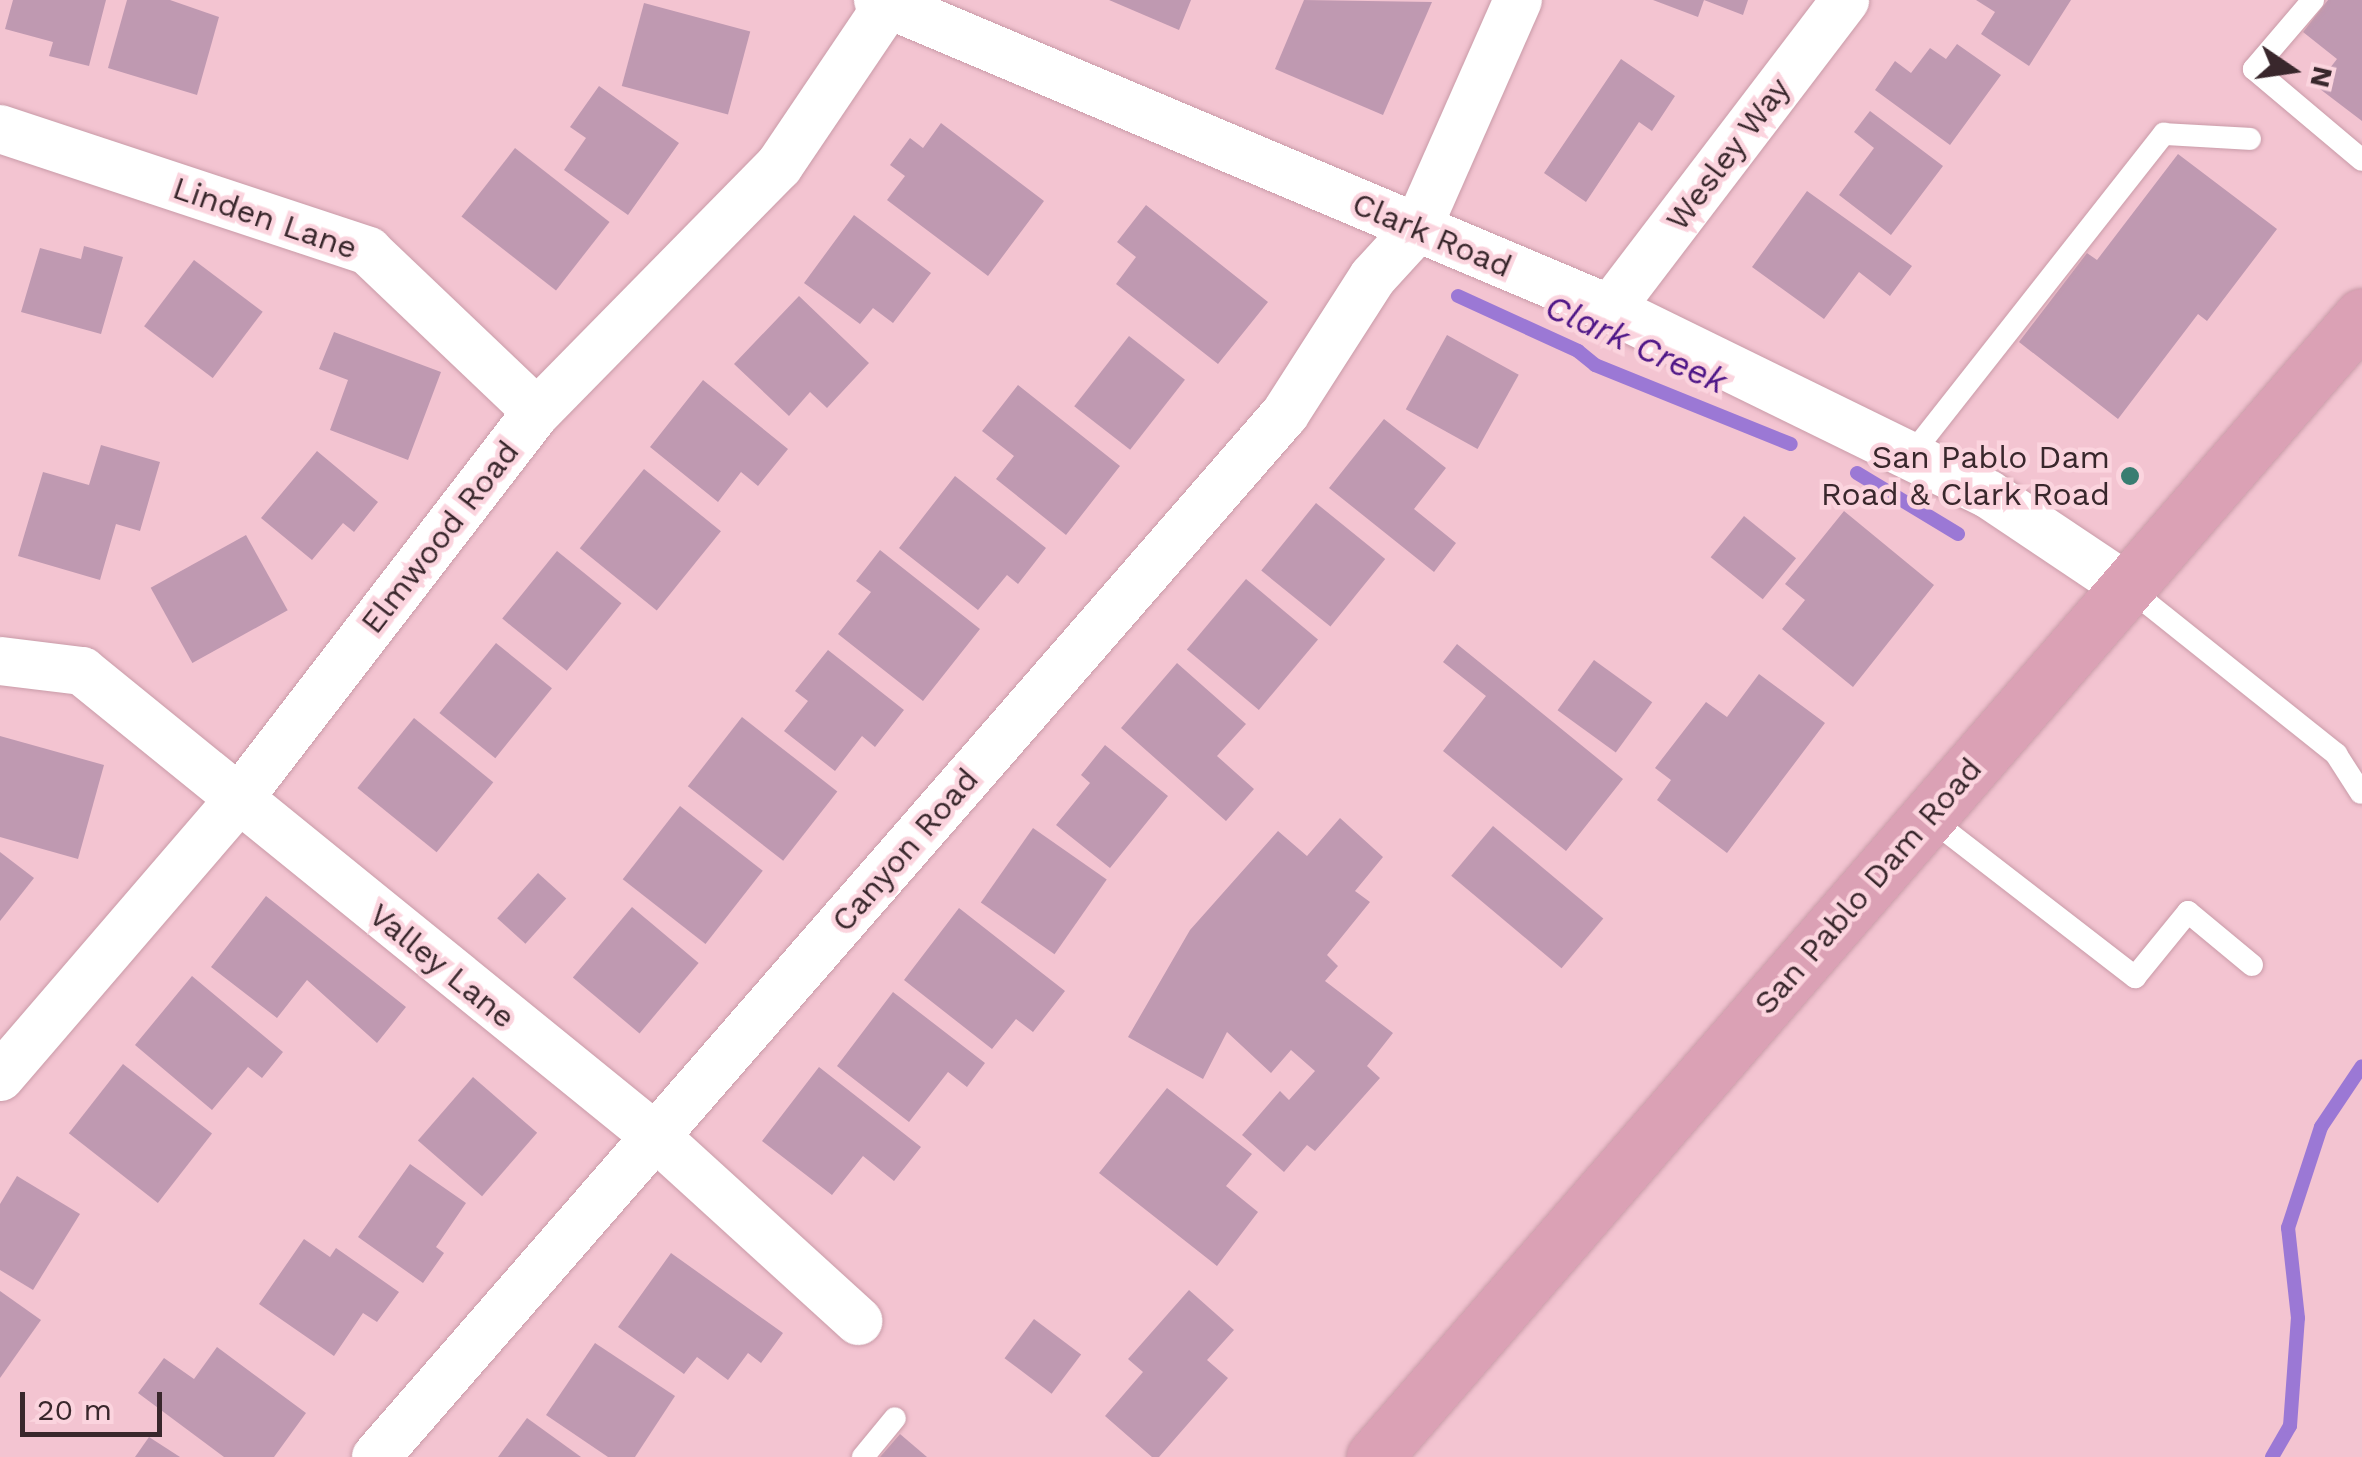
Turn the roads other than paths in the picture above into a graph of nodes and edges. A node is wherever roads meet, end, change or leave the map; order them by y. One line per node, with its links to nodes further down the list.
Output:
1 (1518, 0): 8 (street, Canyon Road)
2 (1845, 0): 9 (street, Wesley Way)
3 (2313, 0): 7 (lane)
4 (886, 2): 8 (street, Clark Road); 11 (street, Elmwood Road)
5 (0, 128): 11 (street, Linden Lane)
6 (2250, 140): 12 (lane)
7 (2362, 160)
8 (1417, 229): 9 (street, Clark Road); 20 (street, Canyon Road)
9 (1610, 309): 12 (street, Clark Road)
10 (2362, 316): 13 (main road, San Pablo Dam Road)
11 (536, 412): 16 (street, Elmwood Road)
12 (1911, 455): 13 (street, Clark Road)
13 (2127, 587): 15 (lane); 17 (main road, San Pablo Dam Road)
14 (0, 660): 16 (street, Valley Lane)
15 (2361, 793)
16 (236, 801): 19 (street, Elmwood Road); 20 (street, Valley Lane)
17 (1928, 817): 18 (lane); 25 (main road, San Pablo Dam Road)
18 (2252, 964)
19 (0, 1077)
20 (655, 1136): 21 (street, Valley Lane); 23 (street, Canyon Road)
21 (858, 1321)
22 (895, 1418): 24 (lane)
23 (376, 1457)
24 (863, 1457)
25 (1374, 1457)

